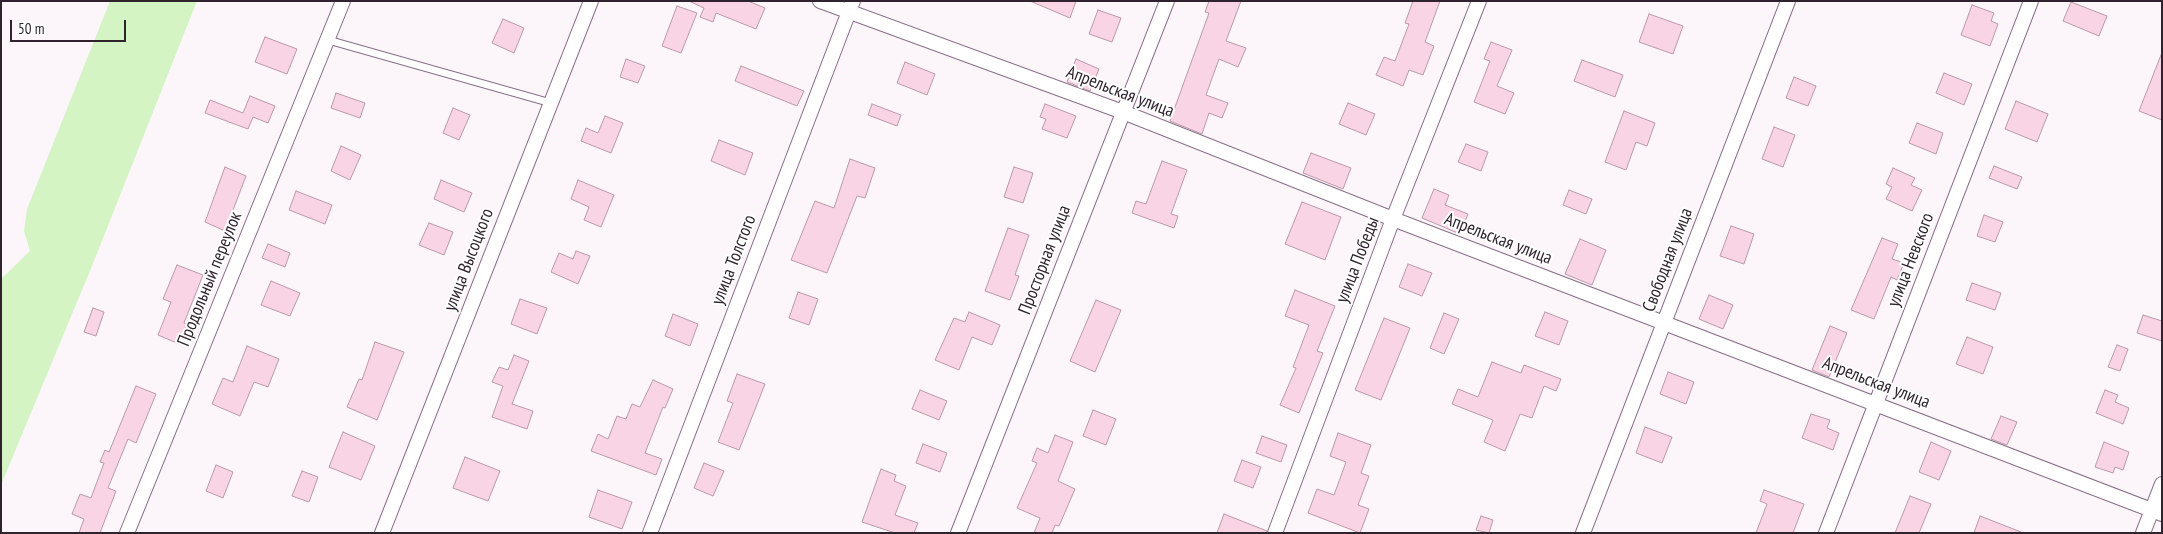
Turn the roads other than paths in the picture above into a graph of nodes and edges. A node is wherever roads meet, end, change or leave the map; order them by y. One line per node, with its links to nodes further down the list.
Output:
1 (343, 1): 9 (street, Продольный переулок)
2 (590, 1): 10 (street, улица Высоцкого)
3 (820, 1): 8 (street, Апрельская улица)
4 (1167, 1): 11 (street, Просторная улица)
5 (1479, 1): 12 (street, улица Победы)
6 (1788, 1): 13 (street, Свободная улица)
7 (2031, 1): 14 (street, улица Невского)
8 (851, 7): 11 (street, Апрельская улица); 19 (street, улица Толстого)
9 (328, 40): 10 (lane); 17 (street, Продольный переулок)
10 (551, 103): 18 (street, улица Высоцкого)
11 (1123, 112): 12 (street, Апрельская улица); 20 (street, Просторная улица)
12 (1393, 219): 13 (street, Апрельская улица); 21 (street, улица Победы)
13 (1665, 323): 14 (street, Апрельская улица); 22 (street, Свободная улица)
14 (1876, 403): 16 (street, Апрельская улица); 23 (street, улица Невского)
15 (2162, 484): 16 (street)
16 (2157, 512): 24 (street)
17 (127, 533)
18 (382, 533)
19 (650, 533)
20 (958, 533)
21 (1275, 533)
22 (1583, 533)
23 (1826, 533)
24 (2143, 533)

